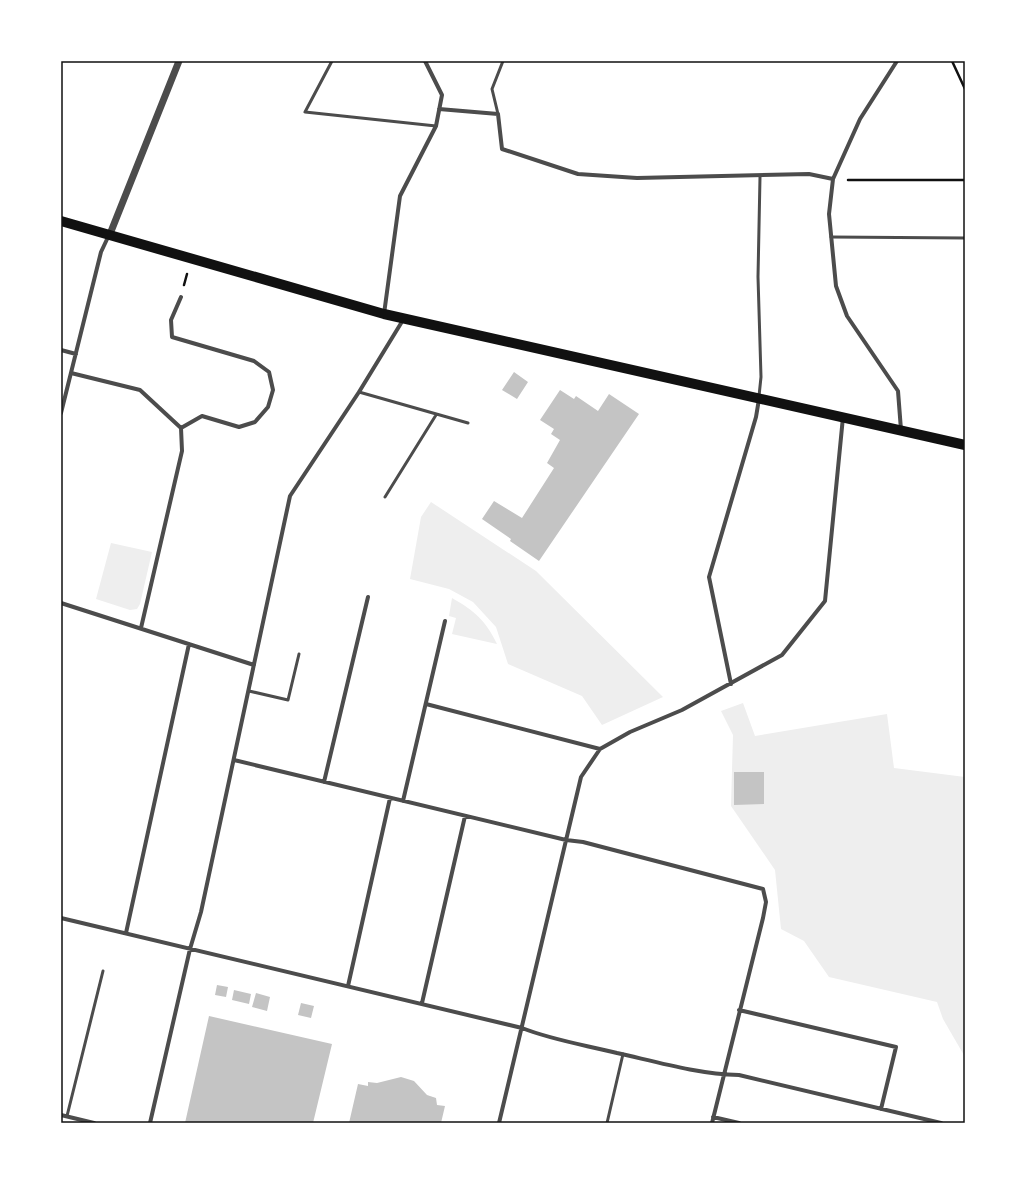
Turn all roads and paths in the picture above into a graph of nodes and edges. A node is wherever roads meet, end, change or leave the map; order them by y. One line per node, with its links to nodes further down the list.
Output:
1 (179, 61): 15 (street)
2 (332, 61): 10 (lane)
3 (425, 61): 8 (street)
4 (503, 61): 9 (lane)
5 (897, 61): 12 (street)
6 (952, 61): 7 (path)
7 (965, 89)
8 (439, 109): 9 (street); 10 (street)
9 (498, 114): 11 (street)
10 (436, 126): 19 (street)
11 (760, 177): 12 (street); 25 (lane)
12 (833, 179): 13 (path); 16 (street)
13 (965, 180)
14 (61, 221): 15 (main road)
15 (110, 234): 19 (main road); 22 (street)
16 (831, 237): 17 (lane); 31 (street)
17 (965, 238)
18 (181, 296): 30 (street)
19 (384, 314): 20 (main road)
20 (404, 318): 24 (street); 25 (main road)
21 (61, 350): 22 (street)
22 (76, 354): 23 (street)
23 (71, 373): 26 (street); 30 (street)
24 (358, 392): 27 (lane); 40 (street)
25 (759, 398): 28 (main road); 41 (street)
26 (61, 414)
27 (436, 414): 29 (lane); 33 (lane)
28 (843, 416): 31 (main road); 41 (street)
29 (468, 423)
30 (181, 428): 37 (street)
31 (902, 430): 32 (main road)
32 (965, 445)
33 (385, 497)
34 (368, 598): 46 (street)
35 (61, 603): 37 (street)
36 (445, 621): 43 (street)
37 (141, 628): 38 (street)
38 (190, 644): 40 (street); 52 (street)
39 (299, 654): 42 (lane)
40 (254, 665): 42 (street)
41 (731, 684): 44 (street)
42 (249, 691): 45 (street)
43 (426, 704): 44 (street); 48 (street)
44 (600, 749): 50 (street)
45 (234, 760): 46 (street); 53 (street)
46 (324, 782): 47 (street)
47 (390, 798): 48 (street); 55 (street)
48 (403, 801): 49 (street)
49 (465, 816): 50 (street); 56 (street)
50 (566, 840): 57 (street); 58 (street)
51 (61, 918): 52 (street)
52 (126, 934): 53 (street)
53 (190, 949): 55 (street); 66 (street)
54 (103, 971): 63 (lane)
55 (348, 986): 56 (street)
56 (422, 1003): 58 (street)
57 (739, 1010): 60 (street); 61 (street)
58 (522, 1028): 59 (street); 67 (street)
59 (623, 1054): 60 (street); 68 (lane)
60 (724, 1075): 61 (street); 64 (street)
61 (881, 1109): 71 (street)
62 (61, 1115): 63 (street)
63 (67, 1116): 65 (street)
64 (713, 1117): 69 (street); 70 (street)
65 (94, 1123)
66 (150, 1123)
67 (499, 1123)
68 (607, 1123)
69 (712, 1123)
70 (739, 1123)
71 (941, 1123)

